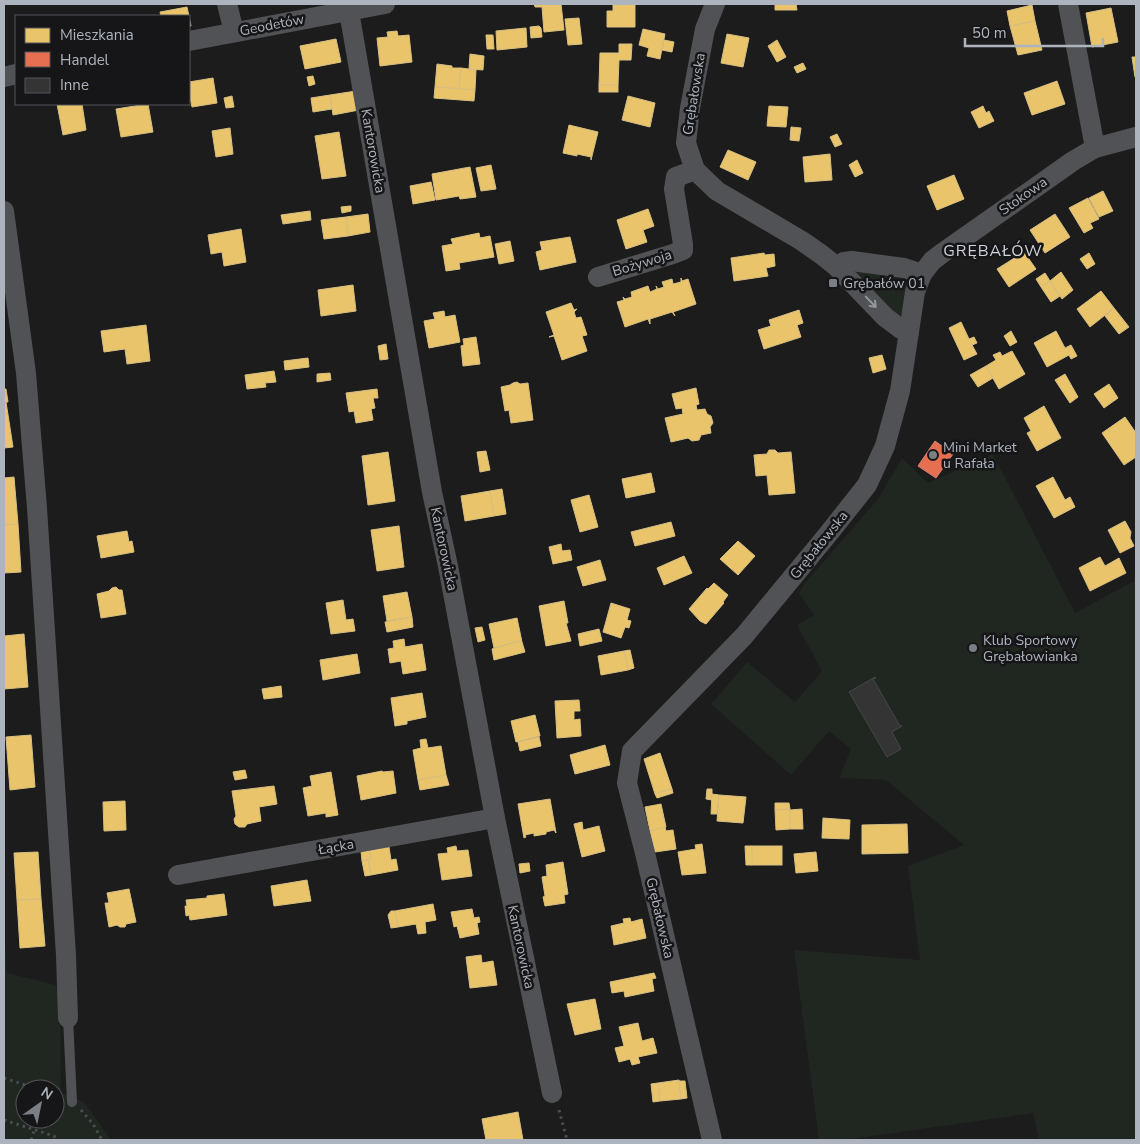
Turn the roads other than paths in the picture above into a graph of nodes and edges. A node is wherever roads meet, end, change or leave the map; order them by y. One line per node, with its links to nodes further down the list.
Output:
1 (227, 4): 6 (street)
2 (386, 4): 5 (street, Geodetów)
3 (715, 4): 10 (street, Grębałowska)
4 (1068, 4): 9 (street)
5 (347, 7): 6 (street, Geodetów); 16 (street, Kantorowicka)
6 (234, 32): 7 (street, Geodetów)
7 (190, 41)
8 (1136, 137): 9 (street, Stokowa)
9 (1095, 148): 13 (street, Stokowa)
10 (695, 170): 12 (street, Grębałowska); 14 (street, Bożywoja)
11 (4, 211): 18 (street)
12 (836, 267): 13 (street); 15 (street, Grębałowska, one-way to 15)
13 (922, 274): 15 (street)
14 (598, 277)
15 (909, 332): 21 (street, Grębałowska)
16 (494, 818): 17 (street, Łącka); 19 (street, Kantorowicka)
17 (178, 875)
18 (68, 1018): 20 (lane)
19 (552, 1093)
20 (72, 1102)
21 (712, 1140)

